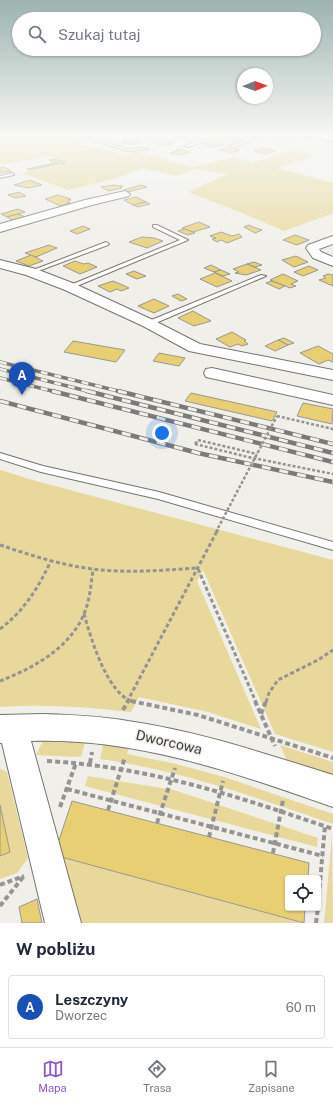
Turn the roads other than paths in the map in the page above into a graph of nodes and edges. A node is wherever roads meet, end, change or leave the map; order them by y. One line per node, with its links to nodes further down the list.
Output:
1 (126, 194): 3 (street)
2 (154, 226): 10 (lane)
3 (0, 228)
4 (333, 240): 6 (street)
5 (106, 244): 8 (lane)
6 (333, 262)
7 (0, 264): 8 (street)
8 (31, 272): 10 (street)
9 (263, 276): 11 (lane)
10 (70, 287): 11 (street)
11 (148, 322): 13 (street)
12 (212, 373): 14 (street)
13 (333, 375)
14 (333, 400)
15 (0, 456): 16 (lane)
16 (333, 546)
17 (7, 728): 18 (street, Dworcowa); 19 (street)
18 (333, 791)
19 (63, 923)

